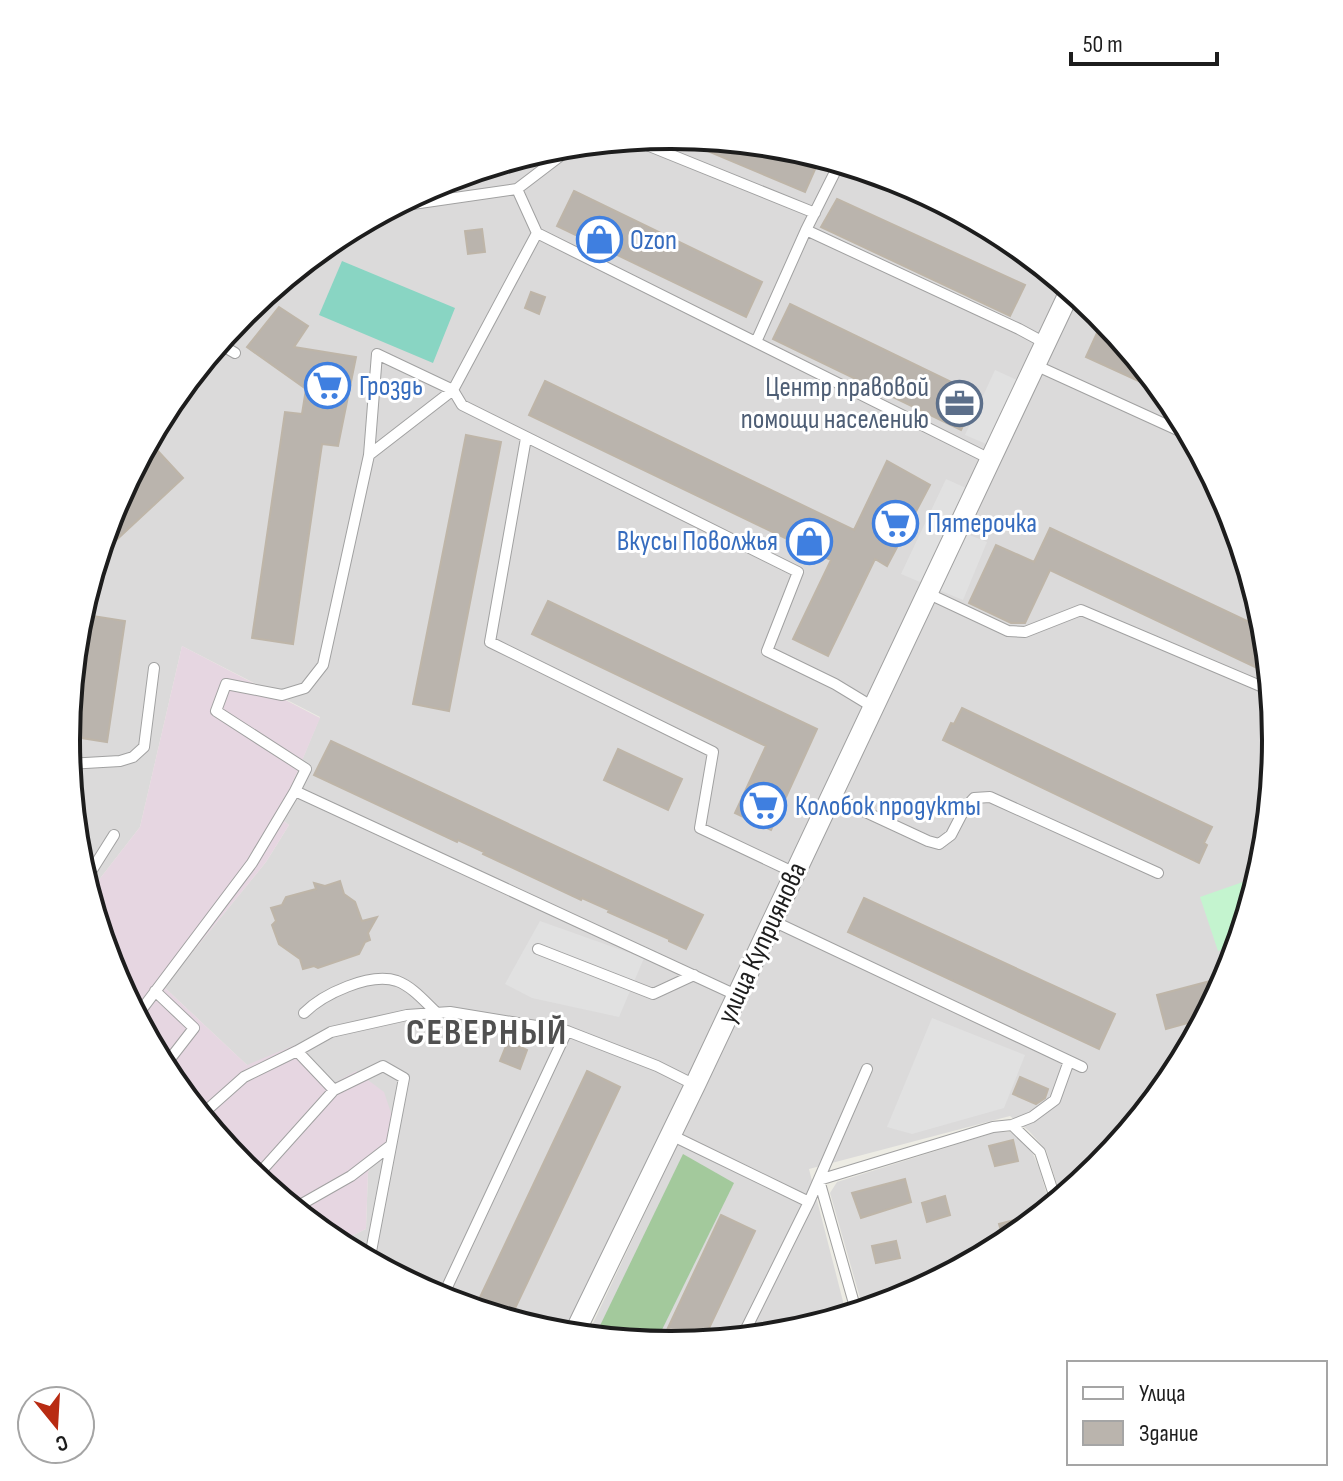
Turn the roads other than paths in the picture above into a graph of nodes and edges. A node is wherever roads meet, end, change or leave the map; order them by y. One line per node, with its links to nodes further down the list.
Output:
1 (658, 149): 6 (lane)
2 (555, 160): 4 (lane)
3 (835, 172): 6 (lane)
4 (517, 189): 5 (lane); 8 (lane)
5 (428, 202)
6 (815, 213): 7 (lane)
7 (806, 230): 10 (lane); 11 (lane)
8 (537, 233): 10 (lane); 15 (lane)
9 (1066, 300): 11 (street, улица Куприянова)
10 (756, 342): 19 (lane)
11 (1045, 343): 14 (street, улица Куприянова)
12 (228, 349): 13 (lane)
13 (235, 353)
14 (1035, 365): 16 (lane); 19 (street, улица Куприянова)
15 (453, 390): 17 (lane); 18 (lane); 18 (lane)
16 (1173, 428)
17 (526, 438): 23 (lane); 29 (lane)
18 (369, 455): 25 (lane)
19 (990, 459): 20 (street, улица Куприянова)
20 (927, 593): 22 (lane); 23 (street, улица Куприянова)
21 (154, 668): 24 (lane)
22 (1260, 686)
23 (873, 707): 26 (street, улица Куприянова)
24 (81, 763)
25 (295, 791): 33 (lane); 34 (lane)
26 (831, 796): 29 (street, улица Куприянова); 30 (lane)
27 (114, 835): 28 (lane)
28 (94, 867)
29 (795, 873): 31 (street, улица Куприянова)
30 (1158, 873)
31 (773, 921): 35 (street, улица Куприянова); 42 (lane)
32 (538, 949): 33 (lane)
33 (694, 975): 35 (lane)
34 (155, 991): 36 (lane); 41 (lane)
35 (736, 995): 45 (street, улица Куприянова)
36 (144, 1007)
37 (304, 1013): 38 (lane)
38 (437, 1013): 39 (lane); 40 (lane)
39 (567, 1031): 45 (lane); 57 (lane)
40 (297, 1051): 46 (lane); 47 (lane)
41 (172, 1056)
42 (1069, 1061): 43 (lane); 48 (lane)
43 (1082, 1067)
44 (867, 1069): 52 (lane)
45 (695, 1085): 49 (street, улица Куприянова)
46 (334, 1090): 50 (lane); 51 (lane)
47 (208, 1109)
48 (1012, 1125): 52 (lane); 53 (lane)
49 (671, 1135): 54 (lane); 59 (street, улица Куприянова)
50 (390, 1146): 55 (lane); 56 (lane)
51 (263, 1169)
52 (819, 1180): 54 (lane); 58 (lane)
53 (1053, 1192)
54 (809, 1202): 60 (lane)
55 (303, 1203)
56 (369, 1249)
57 (447, 1288)
58 (854, 1303)
59 (579, 1325)
60 (747, 1327)

